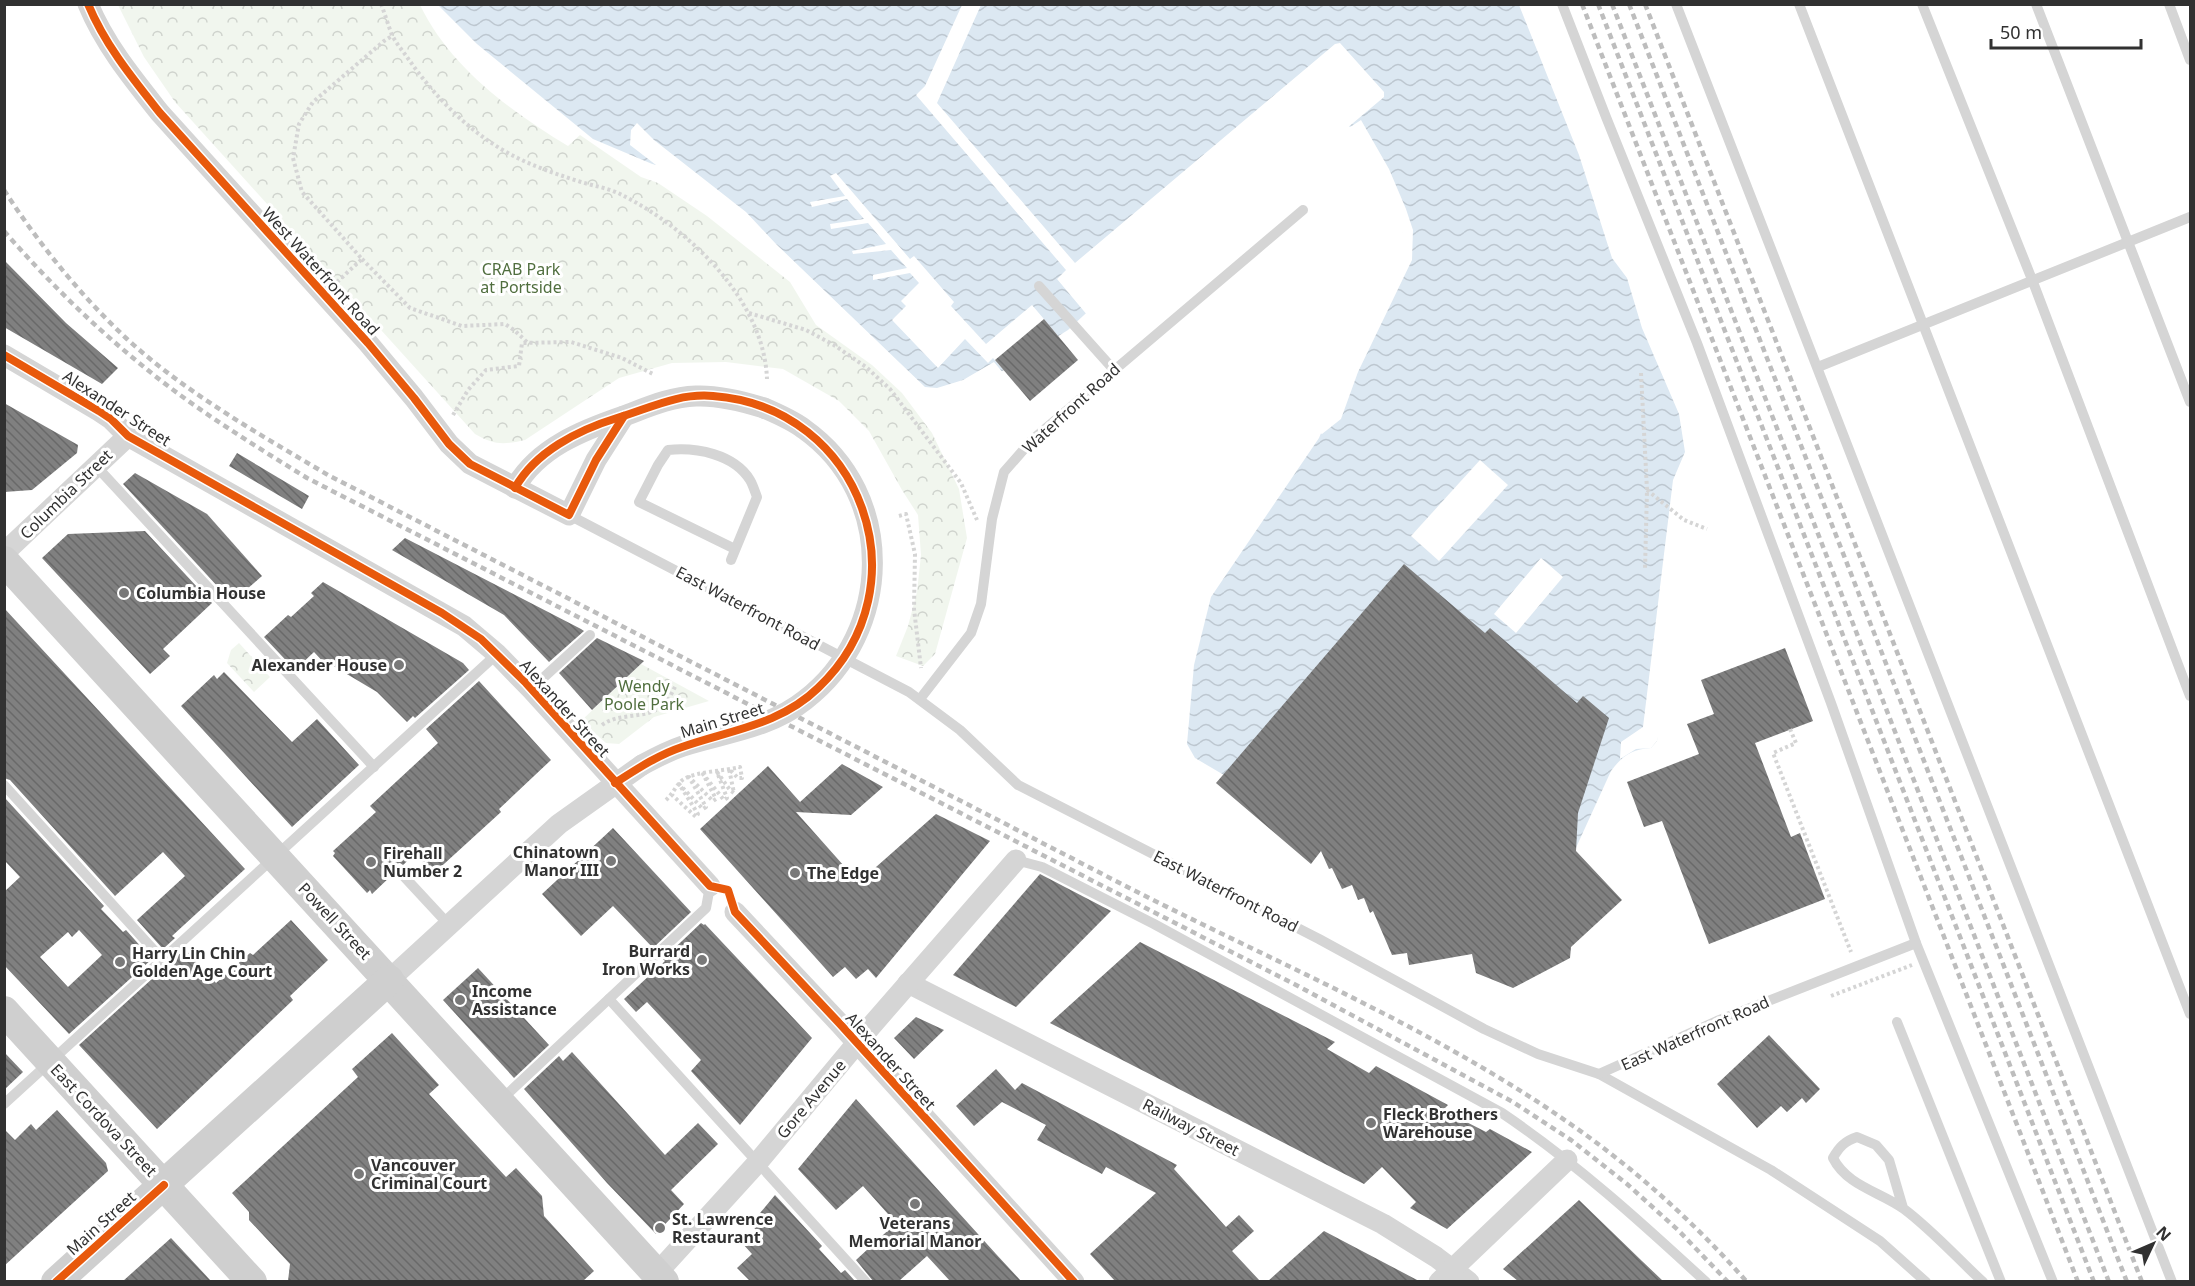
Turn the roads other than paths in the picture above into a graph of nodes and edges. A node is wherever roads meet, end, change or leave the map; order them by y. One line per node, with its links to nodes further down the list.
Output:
1 (88, 4): 22 (street, West Waterfront Road)
2 (1562, 4): 42 (lane)
3 (1676, 4): 16 (lane)
4 (1799, 4): 14 (lane)
5 (1922, 4): 12 (lane)
6 (2036, 4): 11 (lane)
7 (2169, 4): 8 (lane)
8 (2190, 60)
9 (1303, 210): 17 (lane, Waterfront Road)
10 (2190, 217): 11 (lane)
11 (2129, 242): 12 (lane); 18 (lane)
12 (2033, 282): 14 (lane); 31 (lane)
13 (1040, 286): 17 (lane)
14 (1924, 324): 16 (lane); 48 (lane)
15 (4, 355): 20 (street, Alexander Street)
16 (1818, 367): 70 (lane)
17 (1114, 370): 32 (lane, Waterfront Road)
18 (2190, 402)
19 (624, 416): 22 (street, Main Street); 23 (street); 34 (street, Main Street, bridge)
20 (128, 435): 21 (street, Columbia Street); 29 (street, Alexander Street)
21 (96, 466): 25 (street, Columbia Street); 33 (lane)
22 (515, 488): 23 (street, West Waterfront Road)
23 (569, 515): 32 (lane, East Waterfront Road)
24 (735, 549): 24 (lane); 26 (lane)
25 (4, 553)
26 (730, 560)
27 (4, 561): 36 (main road, Powell Street)
28 (590, 635): 30 (lane)
29 (497, 654): 30 (street, Alexander Street); 33 (lane)
30 (531, 689): 34 (street, Alexander Street)
31 (2190, 696)
32 (920, 699): 52 (lane, East Waterfront Road)
33 (374, 767): 36 (lane)
34 (615, 783): 39 (street, Alexander Street); 41 (street, Main Street)
35 (4, 786): 43 (lane)
36 (275, 857): 43 (lane); 44 (main road, Powell Street)
37 (1016, 860): 45 (street, Gore Avenue); 55 (lane)
38 (398, 870): 41 (lane)
39 (710, 886): 46 (lane)
40 (735, 912): 50 (street, Alexander Street)
41 (448, 925): 44 (street, Main Street)
42 (1916, 943): 52 (lane, East Waterfront Road); 69 (lane)
43 (162, 959): 51 (lane)
44 (389, 980): 53 (main road, Powell Street); 57 (main road, Main Street)
45 (908, 983): 50 (street, Gore Avenue); 59 (street, Railway Street)
46 (609, 999): 53 (lane); 56 (lane)
47 (4, 1011): 51 (main road, East Cordova Street)
48 (2190, 1014)
49 (1896, 1022): 68 (lane)
50 (857, 1043): 56 (street, Gore Avenue); 64 (street, Alexander Street)
51 (51, 1062): 54 (lane); 57 (main road, East Cordova Street)
52 (1599, 1074): 66 (lane)
53 (499, 1101): 60 (main road, Powell Street)
54 (4, 1104)
55 (1568, 1160): 59 (street); 65 (lane)
56 (758, 1162): 60 (street, Gore Avenue); 63 (lane)
57 (164, 1185): 61 (main road, Main Street); 62 (main road, East Cordova Street)
58 (1903, 1208): 58 (lane); 67 (lane)
59 (1453, 1277)
60 (657, 1279)
61 (56, 1281)
62 (252, 1281)
63 (866, 1281)
64 (1074, 1281)
65 (1706, 1281)
66 (1926, 1281)
67 (1983, 1281)
68 (2001, 1281)
69 (2053, 1281)
70 (2172, 1281)

